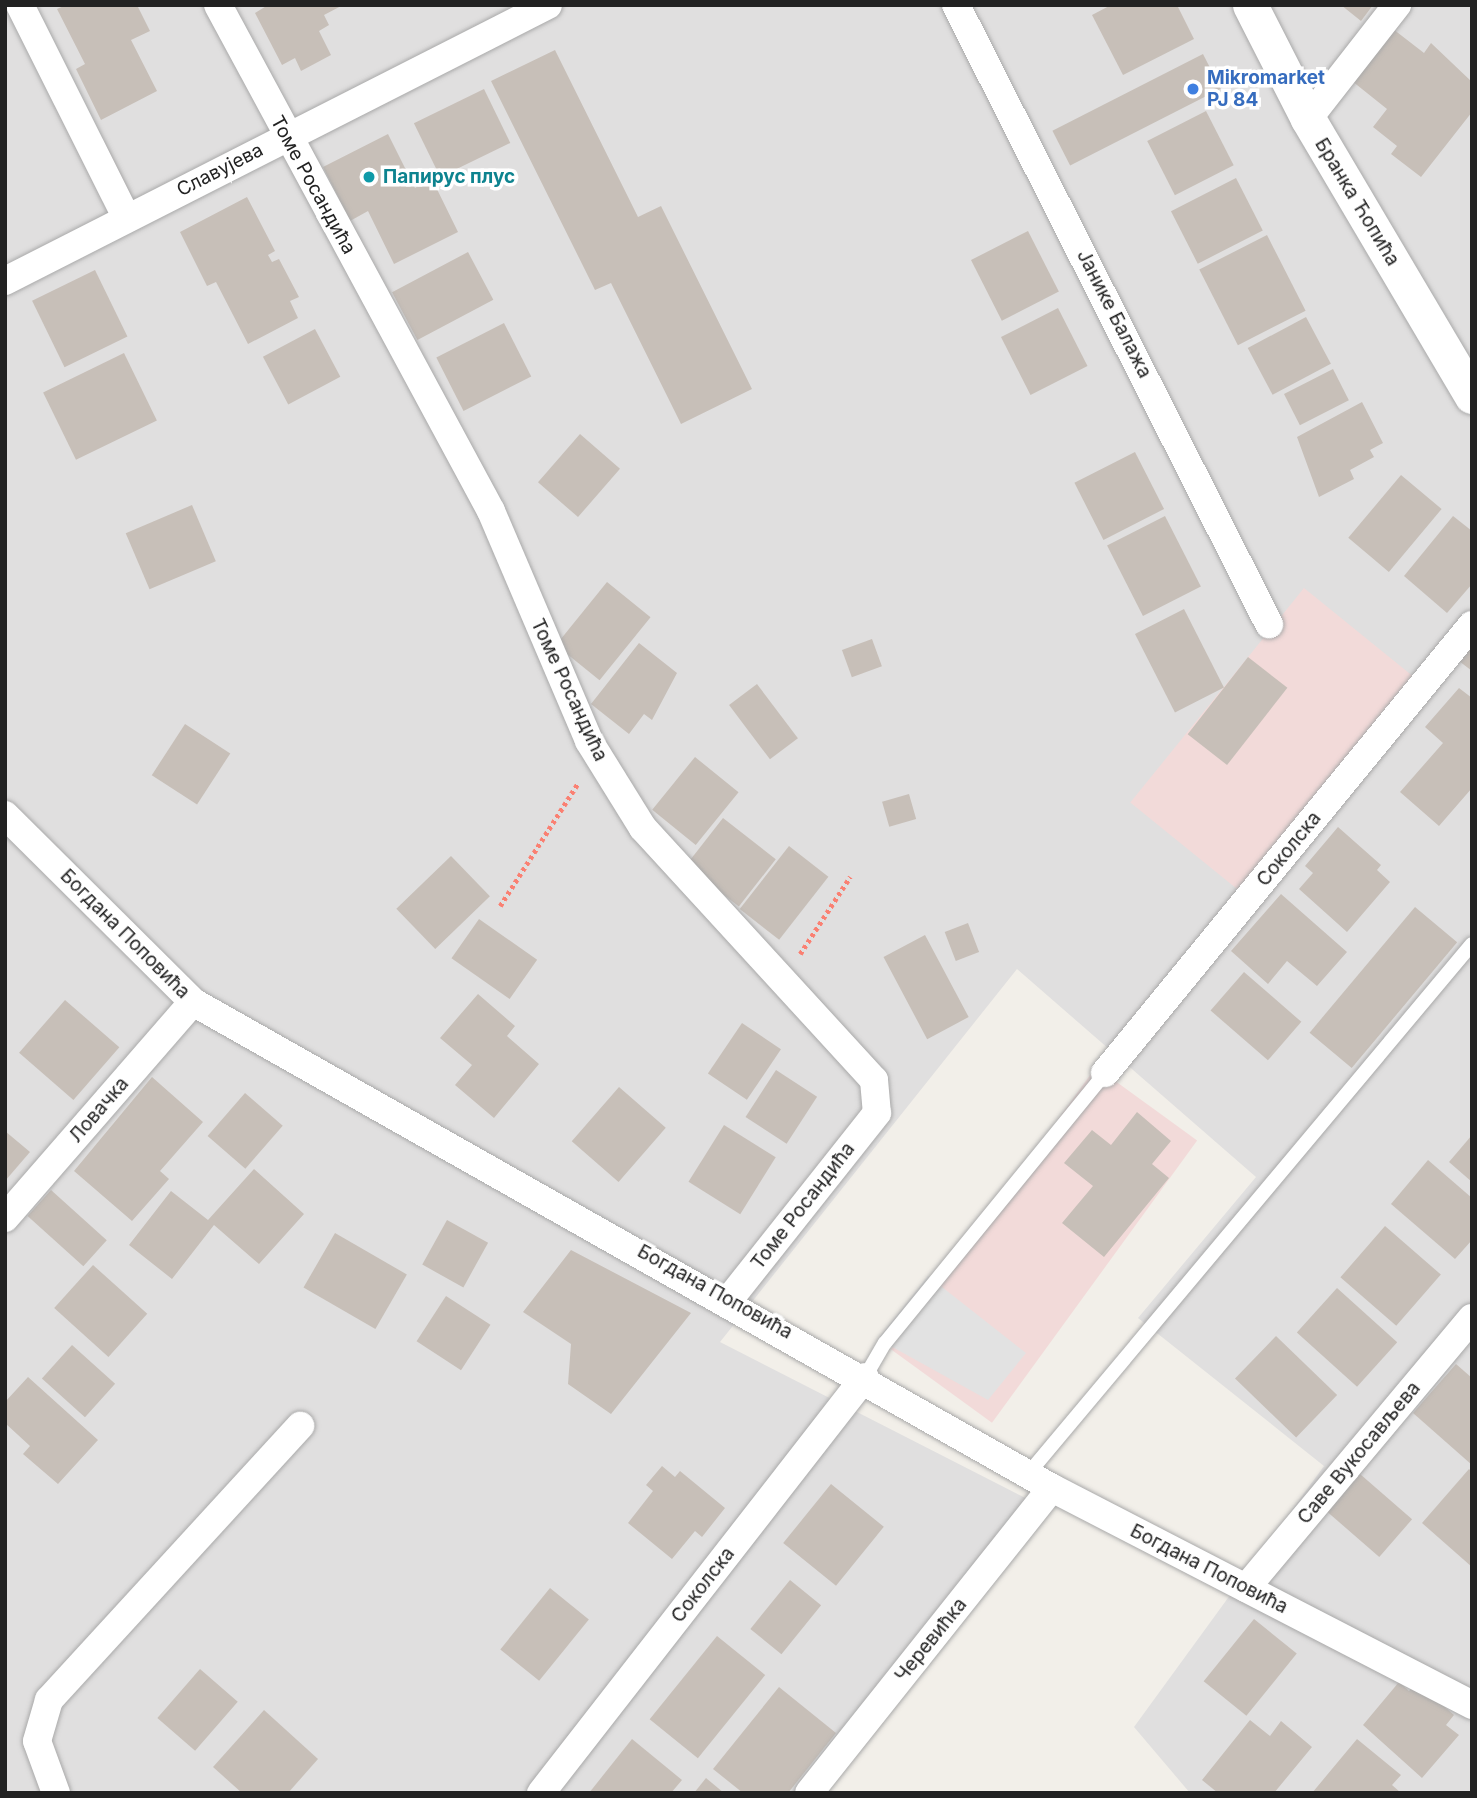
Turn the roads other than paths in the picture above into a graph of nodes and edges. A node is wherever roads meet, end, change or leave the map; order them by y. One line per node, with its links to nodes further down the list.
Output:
1 (20, 5): 9 (street)
2 (218, 5): 8 (street, Томе Росандића)
3 (548, 5): 8 (street, Славујева)
4 (956, 5): 12 (street, Јанике Балажа)
5 (1250, 5): 7 (street, Бранка Ћопића)
6 (1397, 5): 7 (street)
7 (1308, 119): 11 (street, Бранка Ћопића)
8 (285, 138): 9 (street, Славујева); 19 (street, Томе Росандића)
9 (126, 217): 10 (street, Славујева)
10 (5, 281)
11 (1472, 396)
12 (1269, 624)
13 (1472, 625): 17 (street, Соколска)
14 (5, 815): 16 (street, Богдана Поповића)
15 (1472, 944): 23 (lane)
16 (193, 1002): 18 (street, Ловачка); 19 (street, Богдана Поповића)
17 (1105, 1073): 21 (lane)
18 (5, 1218)
19 (729, 1300): 21 (street, Богдана Поповића)
20 (1472, 1318): 25 (street, Саве Вукосављева)
21 (865, 1377): 23 (street, Богдана Поповића); 28 (street, Соколска)
22 (300, 1426): 27 (street)
23 (1028, 1474): 24 (street, Богдана Поповића)
24 (1052, 1488): 25 (street, Богдана Поповића); 29 (street, Черевићка)
25 (1246, 1588): 26 (street, Богдана Поповића)
26 (1472, 1704)
27 (56, 1793)
28 (541, 1793)
29 (809, 1793)

